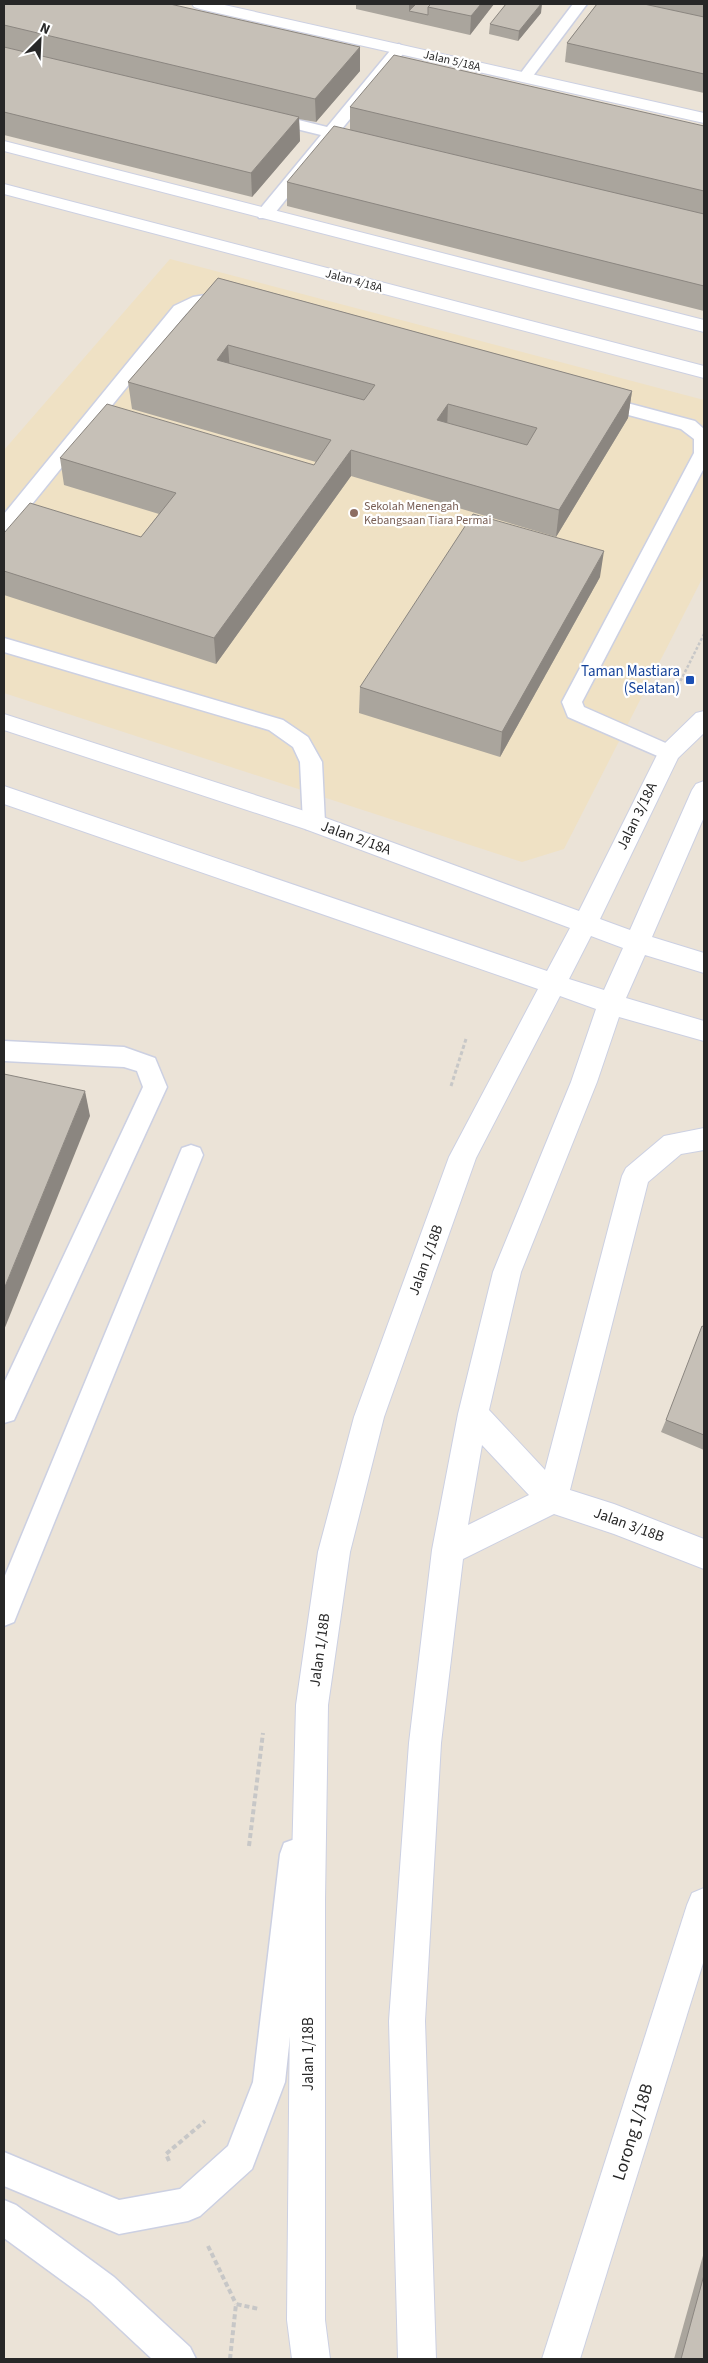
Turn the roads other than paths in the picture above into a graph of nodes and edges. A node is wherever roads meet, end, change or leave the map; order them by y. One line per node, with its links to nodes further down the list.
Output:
1 (200, 4): 3 (street, Jalan 5/18A)
2 (580, 4): 4 (lane)
3 (399, 49): 4 (street, Jalan 5/18A); 7 (lane)
4 (525, 77): 6 (street, Jalan 5/18A)
5 (254, 114): 7 (lane)
6 (704, 118)
7 (330, 133): 8 (lane); 11 (lane)
8 (378, 144)
9 (4, 146): 11 (street)
10 (4, 189): 12 (street, Jalan 4/18A)
11 (265, 214): 12 (street); 14 (street)
12 (246, 238): 15 (street, Jalan 4/18A)
13 (251, 308): 17 (lane)
14 (704, 326)
15 (704, 372)
16 (584, 397): 21 (lane)
17 (4, 526)
18 (4, 645): 24 (lane)
19 (704, 719): 21 (street, Jalan 3/18A)
20 (4, 722): 24 (street, Jalan 2/18A)
21 (669, 753): 25 (street, Jalan 3/18A)
22 (704, 790): 26 (street)
23 (4, 795): 28 (street)
24 (314, 823): 25 (street, Jalan 2/18A)
25 (585, 924): 26 (street, Jalan 2/18A); 28 (street, Jalan 3/18A)
26 (638, 943): 27 (street, Jalan 2/18A); 29 (street)
27 (704, 963)
28 (554, 984): 29 (street); 40 (street, Jalan 1/18B)
29 (612, 1003): 30 (street); 35 (street)
30 (704, 1031)
31 (4, 1051): 34 (lane)
32 (704, 1139): 36 (street)
33 (191, 1155): 39 (lane)
34 (4, 1411)
35 (473, 1414): 36 (street); 37 (street)
36 (553, 1499): 37 (street); 38 (street, Jalan 3/18B)
37 (448, 1550): 46 (street)
38 (704, 1554)
39 (4, 1612)
40 (312, 1705): 42 (lane); 45 (street, Jalan 1/18B)
41 (704, 1906): 47 (street, Lorong 1/18B)
42 (4, 2169)
43 (4, 2216): 44 (lane)
44 (178, 2359)
45 (311, 2359)
46 (417, 2359)
47 (561, 2359)

